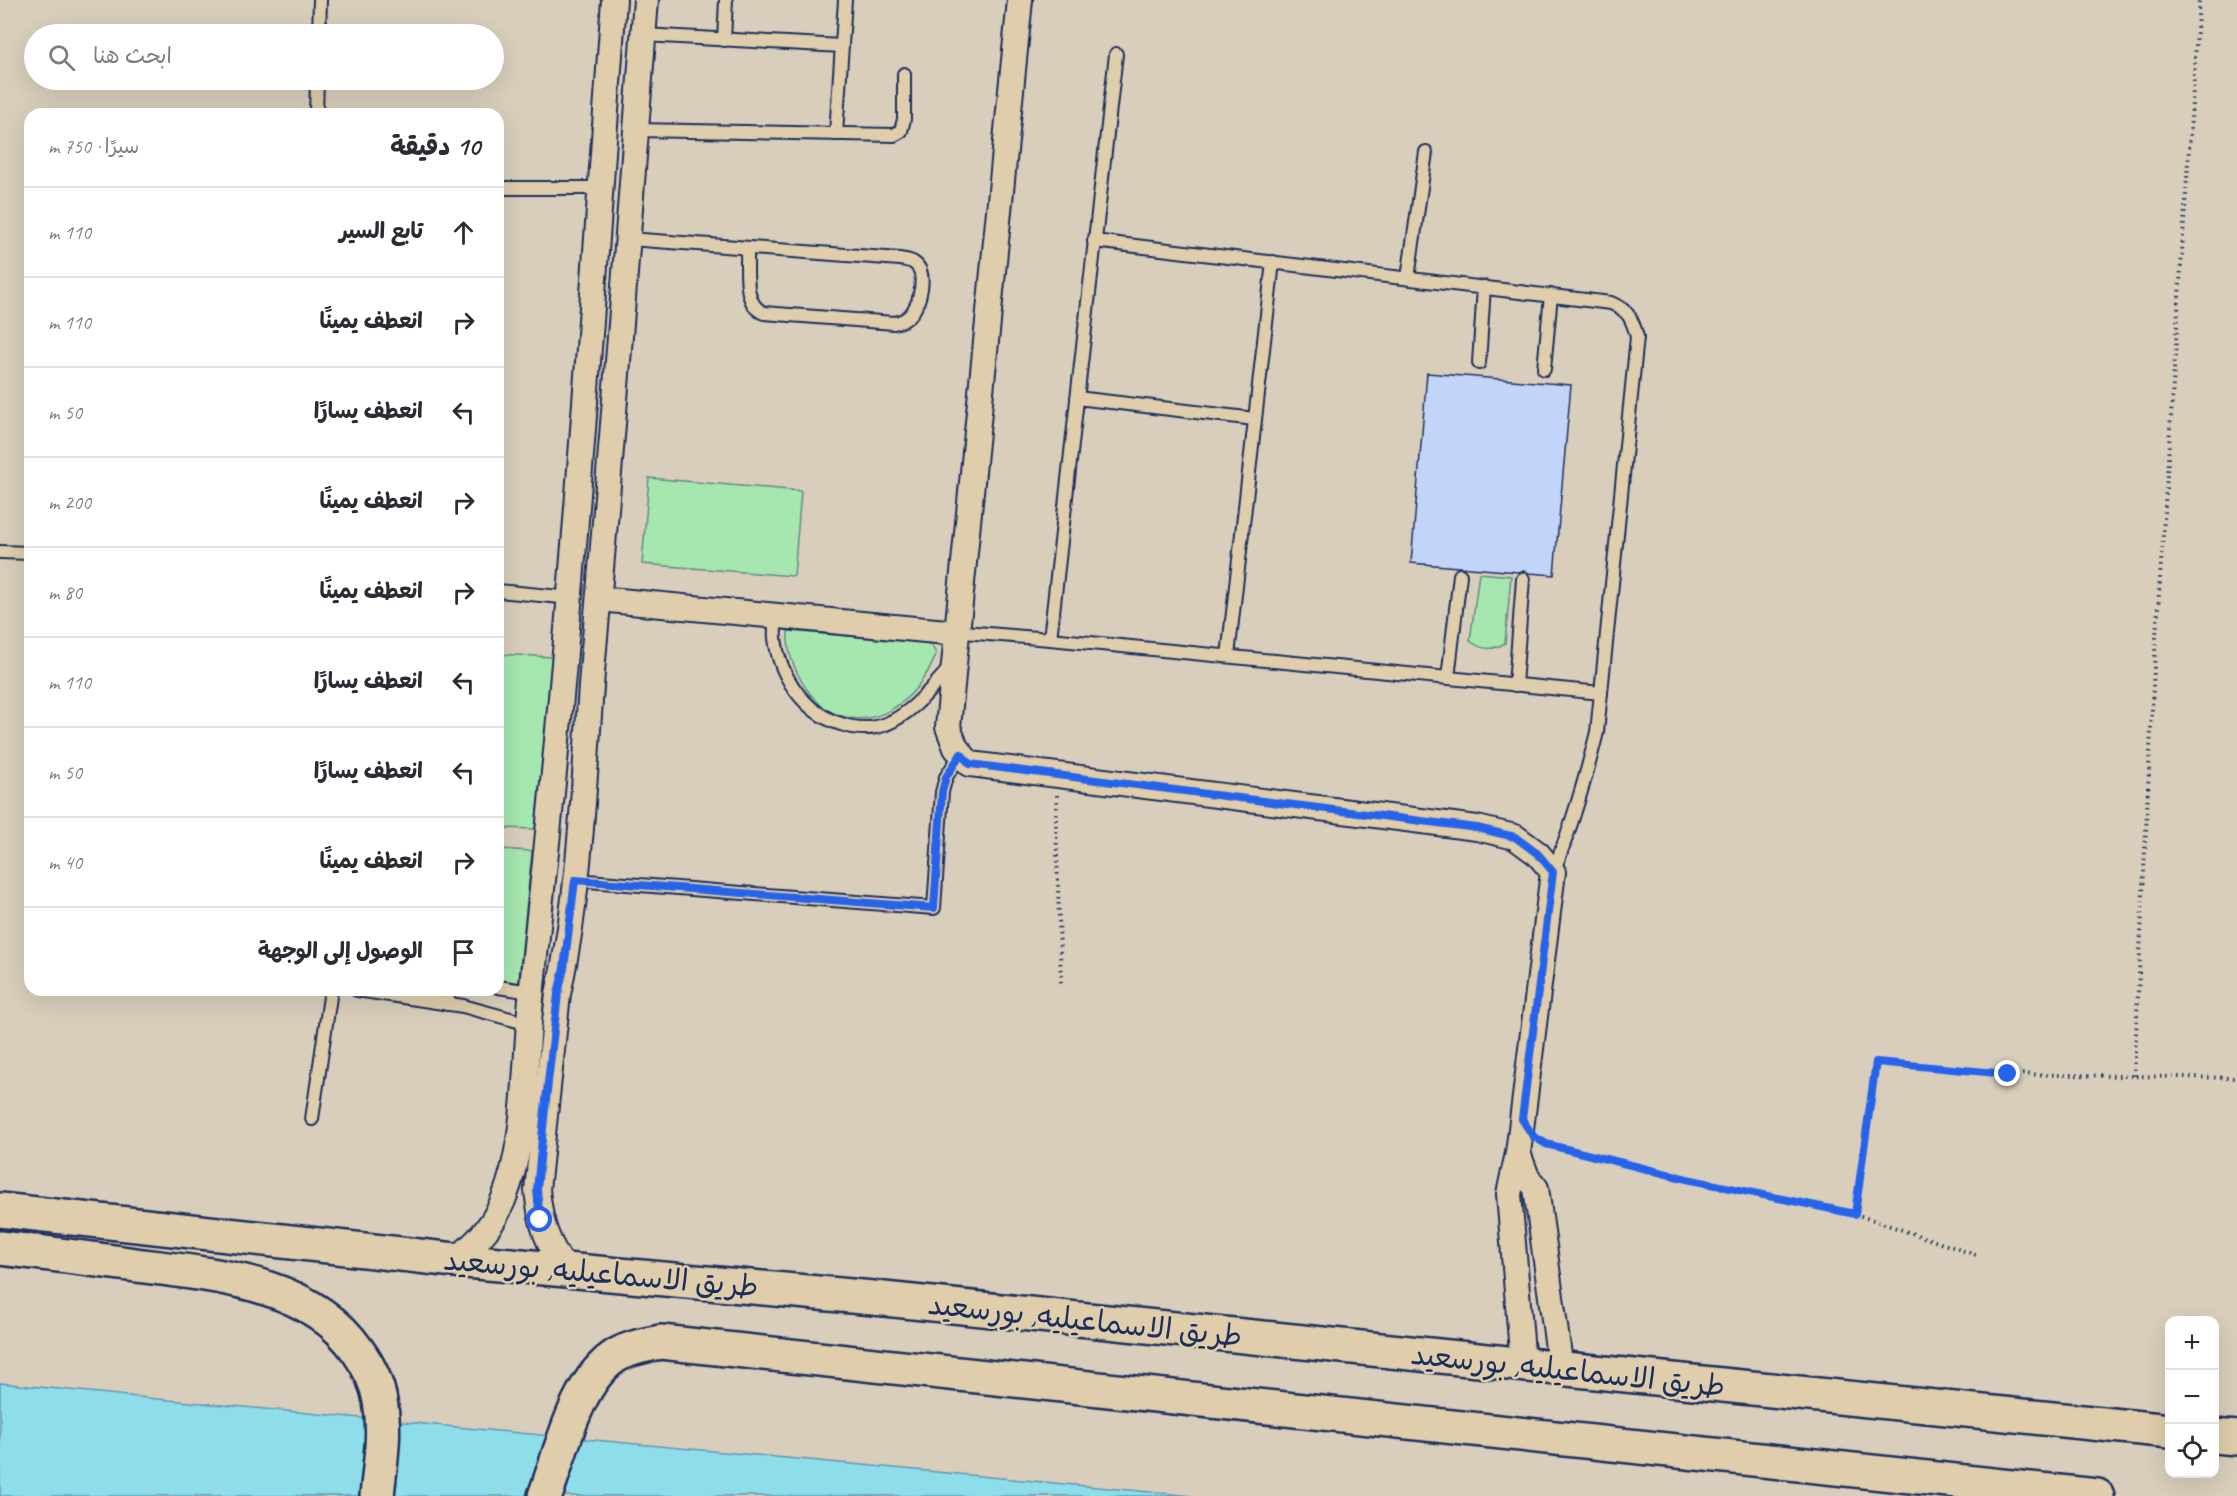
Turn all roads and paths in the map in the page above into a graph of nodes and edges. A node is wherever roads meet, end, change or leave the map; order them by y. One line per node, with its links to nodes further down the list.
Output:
1 (320, 0): 8 (lane)
2 (614, 0): 20 (street)
3 (646, 0): 9 (street)
4 (726, 0): 10 (lane)
5 (845, 0): 11 (lane)
6 (1020, 0): 43 (street)
7 (2199, 0): 63 (path)
8 (319, 24)
9 (643, 35): 10 (lane); 16 (street)
10 (724, 40): 11 (lane)
11 (842, 46): 17 (lane)
12 (1116, 54): 23 (lane)
13 (904, 74): 17 (lane)
14 (317, 90): 15 (lane)
15 (316, 108)
16 (636, 130): 17 (lane); 22 (street)
17 (836, 134)
18 (1426, 152): 26 (lane)
19 (504, 188): 20 (lane)
20 (600, 188): 21 (street)
21 (597, 238): 22 (street); 31 (street)
22 (629, 239): 24 (lane); 33 (street)
23 (1095, 241): 25 (lane); 32 (lane)
24 (747, 248): 24 (lane)
25 (1273, 262): 26 (lane); 34 (lane)
26 (1408, 278): 27 (lane)
27 (1484, 287): 28 (lane); 29 (lane)
28 (1551, 295): 30 (lane); 49 (lane)
29 (1479, 363)
30 (1544, 369)
31 (586, 398): 33 (street); 40 (street)
32 (1077, 398): 34 (lane); 44 (lane)
33 (616, 400): 41 (street)
34 (1255, 418): 45 (lane)
35 (0, 552): 36 (lane)
36 (24, 553)
37 (1460, 575): 47 (lane)
38 (1523, 579): 48 (lane)
39 (504, 592): 40 (lane)
40 (571, 598): 41 (street); 41 (street); 56 (street)
41 (599, 600): 42 (street); 53 (street)
42 (776, 615): 43 (street); 46 (lane)
43 (957, 633): 44 (lane); 46 (street)
44 (1050, 639): 45 (lane)
45 (1228, 656): 47 (lane)
46 (955, 663): 50 (street)
47 (1448, 678): 48 (lane)
48 (1515, 685): 49 (lane)
49 (1601, 693): 52 (lane)
50 (961, 754): 51 (street); 53 (lane)
51 (1058, 776): 52 (street); 54 (path)
52 (1553, 872): 66 (street)
53 (575, 880): 57 (street)
54 (1061, 984)
55 (504, 988): 56 (lane)
56 (531, 992): 57 (street); 62 (street)
57 (558, 994): 73 (street)
58 (330, 996): 65 (lane)
59 (396, 996): 61 (lane)
60 (448, 996): 61 (lane)
61 (447, 1004): 62 (lane)
62 (529, 1024): 72 (street)
63 (2134, 1076): 64 (path); 69 (path)
64 (2237, 1078)
65 (312, 1119)
66 (1522, 1119): 67 (street); 69 (path)
67 (1518, 1153): 74 (street); 75 (street)
68 (0, 1210): 72 (highway, طريق الاسماعيليه, بورسعيد)
69 (1855, 1214): 71 (path)
70 (0, 1248): 79 (highway)
71 (1979, 1256)
72 (455, 1260): 73 (highway, طريق الاسماعيليه, بورسعيد)
73 (566, 1271): 74 (highway, طريق الاسماعيليه, بورسعيد)
74 (1523, 1365): 75 (highway, طريق الاسماعيليه, بورسعيد)
75 (1561, 1370): 76 (highway, طريق الاسماعيليه, بورسعيد)
76 (2165, 1431)
77 (2219, 1436): 78 (highway)
78 (2237, 1438)
79 (377, 1496)
80 (545, 1496): 81 (highway)
81 (2097, 1496)

